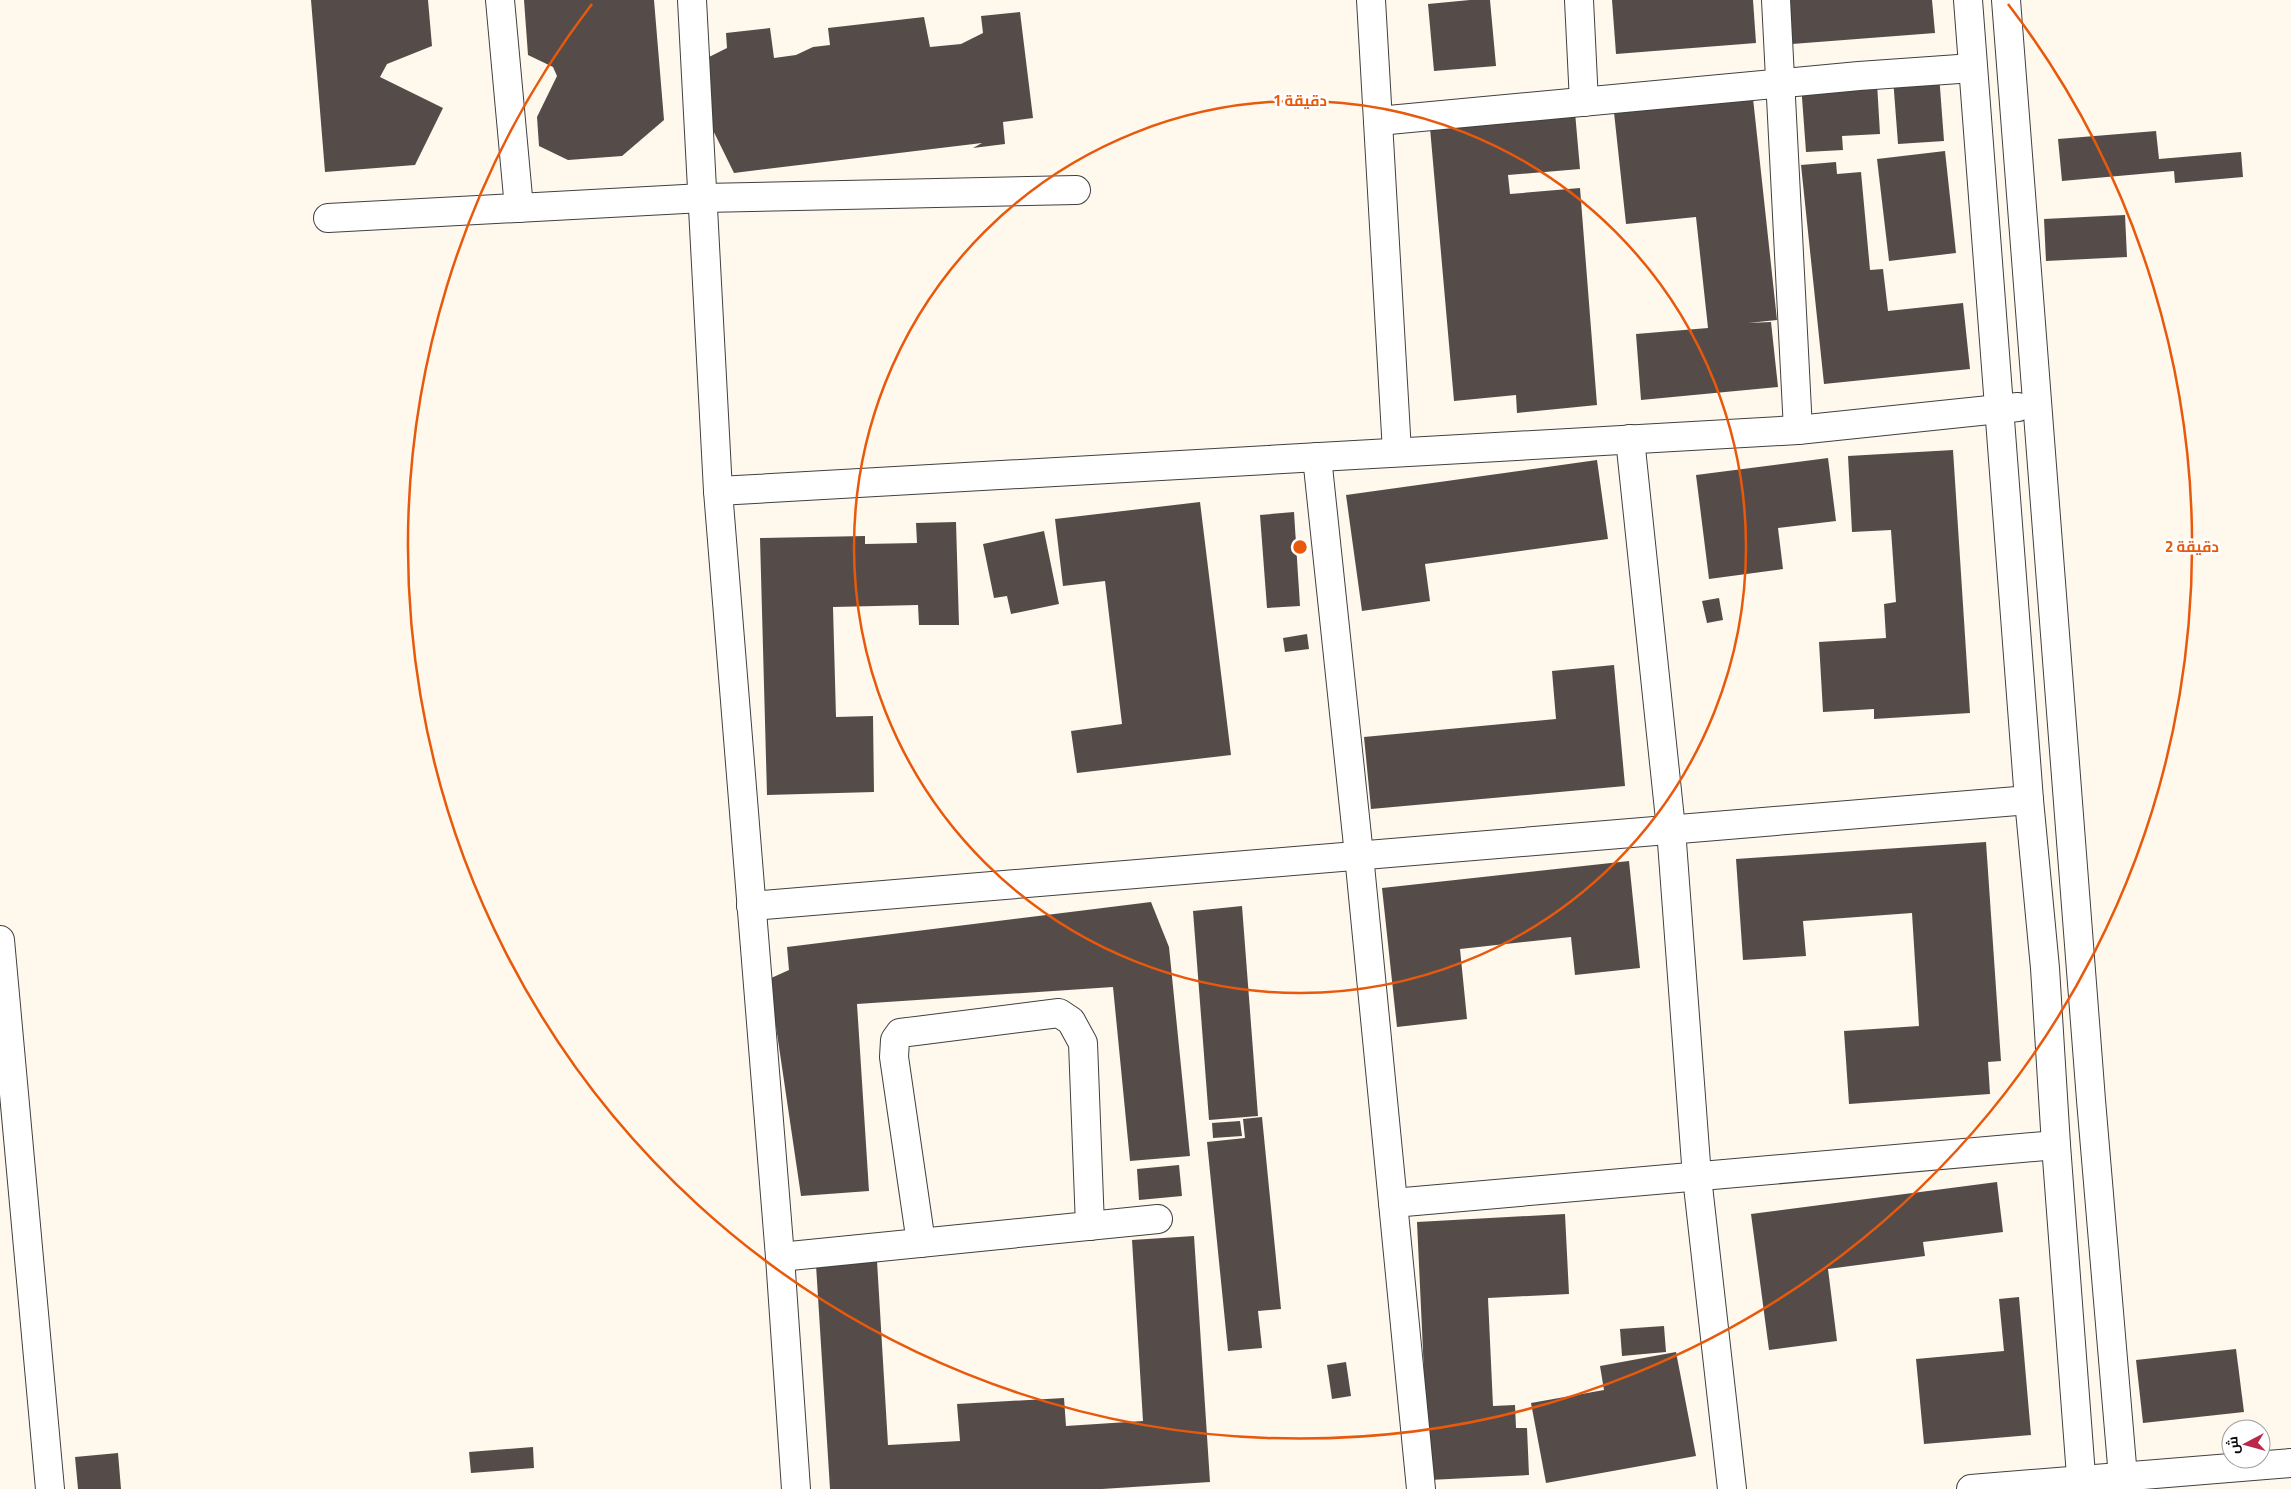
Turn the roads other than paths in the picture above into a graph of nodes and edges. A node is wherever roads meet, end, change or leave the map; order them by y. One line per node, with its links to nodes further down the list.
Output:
1 (500, 0): 14 (street)
2 (692, 0): 13 (street)
3 (1371, 0): 11 (street)
4 (1580, 0): 10 (street)
5 (1776, 0): 9 (street)
6 (1968, 0): 8 (street)
7 (2006, 0): 16 (street)
8 (1973, 68): 9 (street); 17 (street)
9 (1782, 84): 10 (street); 18 (street)
10 (1584, 102): 11 (street)
11 (1378, 121): 20 (street)
12 (1076, 190): 13 (street)
13 (703, 198): 14 (street); 22 (street)
14 (520, 208): 15 (street)
15 (328, 218)
16 (2037, 405): 17 (street); 28 (street)
17 (2001, 409): 18 (street); 23 (street)
18 (1798, 430): 19 (street)
19 (1630, 439): 20 (street); 24 (street)
20 (1397, 452): 21 (street)
21 (1317, 457): 22 (street); 25 (street)
22 (718, 491): 26 (street)
23 (2029, 800): 24 (street); 29 (street)
24 (1671, 829): 25 (street); 32 (street)
25 (1359, 854): 26 (street); 33 (street)
26 (752, 906): 37 (street)
27 (0, 940): 30 (street)
28 (2091, 1100): 29 (street); 39 (street)
29 (2054, 1105): 31 (street)
30 (9, 1127): 41 (street)
31 (2056, 1145): 32 (street); 40 (street)
32 (1697, 1176): 33 (street); 44 (street)
33 (1393, 1203): 43 (street)
34 (1158, 1220): 35 (street)
35 (1090, 1226): 36 (street); 36 (street)
36 (921, 1243): 37 (street)
37 (780, 1257): 42 (street)
38 (2291, 1463): 39 (street)
39 (2123, 1483): 40 (street)
40 (2082, 1484): 45 (street)
41 (50, 1489)
42 (796, 1489)
43 (1421, 1489)
44 (1732, 1489)
45 (1971, 1489)

